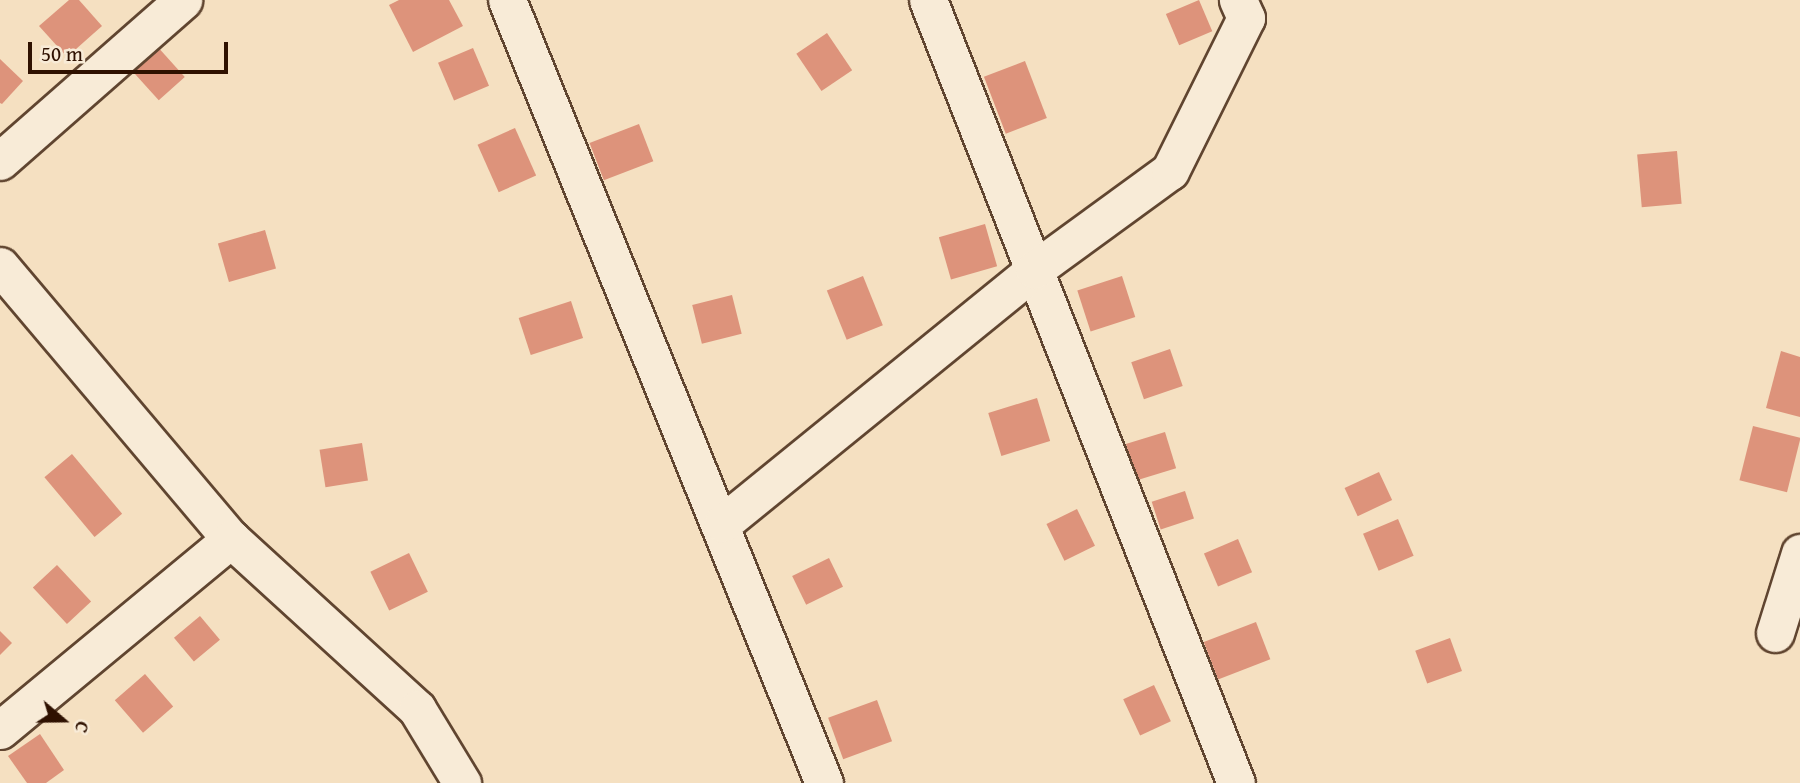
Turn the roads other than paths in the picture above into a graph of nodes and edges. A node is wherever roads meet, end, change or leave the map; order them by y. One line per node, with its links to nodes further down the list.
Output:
1 (183, 0): 5 (street)
2 (507, 0): 8 (street)
3 (928, 0): 7 (street)
4 (1238, 0): 7 (street)
5 (0, 161)
6 (0, 266): 9 (street)
7 (1034, 270): 8 (street); 15 (street)
8 (723, 523): 14 (street)
9 (230, 539): 12 (street); 13 (street)
10 (1800, 553): 11 (street)
11 (1775, 633)
12 (0, 730)
13 (462, 783)
14 (824, 783)
15 (1236, 783)

